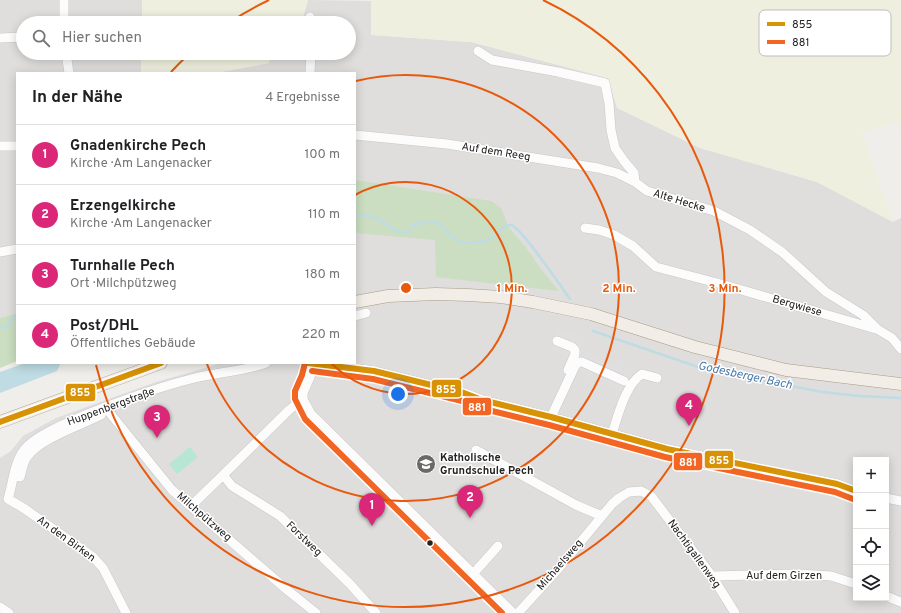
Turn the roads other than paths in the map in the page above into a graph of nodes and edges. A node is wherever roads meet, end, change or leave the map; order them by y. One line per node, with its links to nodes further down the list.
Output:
1 (64, 0): 2 (street)
2 (64, 16)
3 (16, 37): 4 (street)
4 (0, 38)
5 (478, 51): 13 (street)
6 (67, 60): 8 (street)
7 (311, 60): 9 (street)
8 (68, 72)
9 (310, 72)
10 (356, 135): 13 (street, Auf dem Reeg)
11 (0, 146): 12 (street)
12 (16, 146)
13 (635, 182): 20 (street, Alte Hecke)
14 (586, 228): 20 (street, Bergwiese)
15 (16, 249): 16 (street)
16 (0, 252)
17 (356, 302): 30 (main road)
18 (366, 313): 19 (street)
19 (356, 316)
20 (878, 329): 22 (street)
21 (557, 341): 33 (street)
22 (901, 349)
23 (158, 364): 34 (main road)
24 (260, 364): 27 (street, Huppenbergstraße)
25 (313, 364): 31 (street)
26 (321, 364): 33 (street)
27 (249, 366): 32 (street, Huppenbergstraße)
28 (657, 378): 35 (street)
29 (624, 381): 33 (street)
30 (901, 384)
31 (303, 399): 37 (street); 47 (street)
32 (108, 409): 40 (street, Huppenbergstraße); 44 (street, Milchpützweg)
33 (549, 417): 35 (street)
34 (0, 422)
35 (612, 434): 38 (street)
36 (476, 450): 45 (street)
37 (222, 475): 44 (street); 56 (street, Forstweg)
38 (853, 490)
39 (651, 496): 45 (street, Michaelsweg); 48 (street, Nachtigallenweg)
40 (8, 499): 43 (street); 54 (street, An den Birken)
41 (889, 499): 42 (street)
42 (901, 501)
43 (0, 505)
44 (191, 506): 55 (street, Milchpützweg)
45 (602, 516): 58 (street, Michaelsweg)
46 (498, 546): 47 (street)
47 (473, 574): 57 (street)
48 (712, 576): 49 (street, Auf dem Girzen); 59 (street, Nachtigallenweg)
49 (853, 583)
50 (889, 597): 51 (street)
51 (901, 602)
52 (0, 607): 53 (street)
53 (9, 613)
54 (126, 613)
55 (316, 613)
56 (376, 613)
57 (513, 613)
58 (518, 613)
59 (735, 613)

